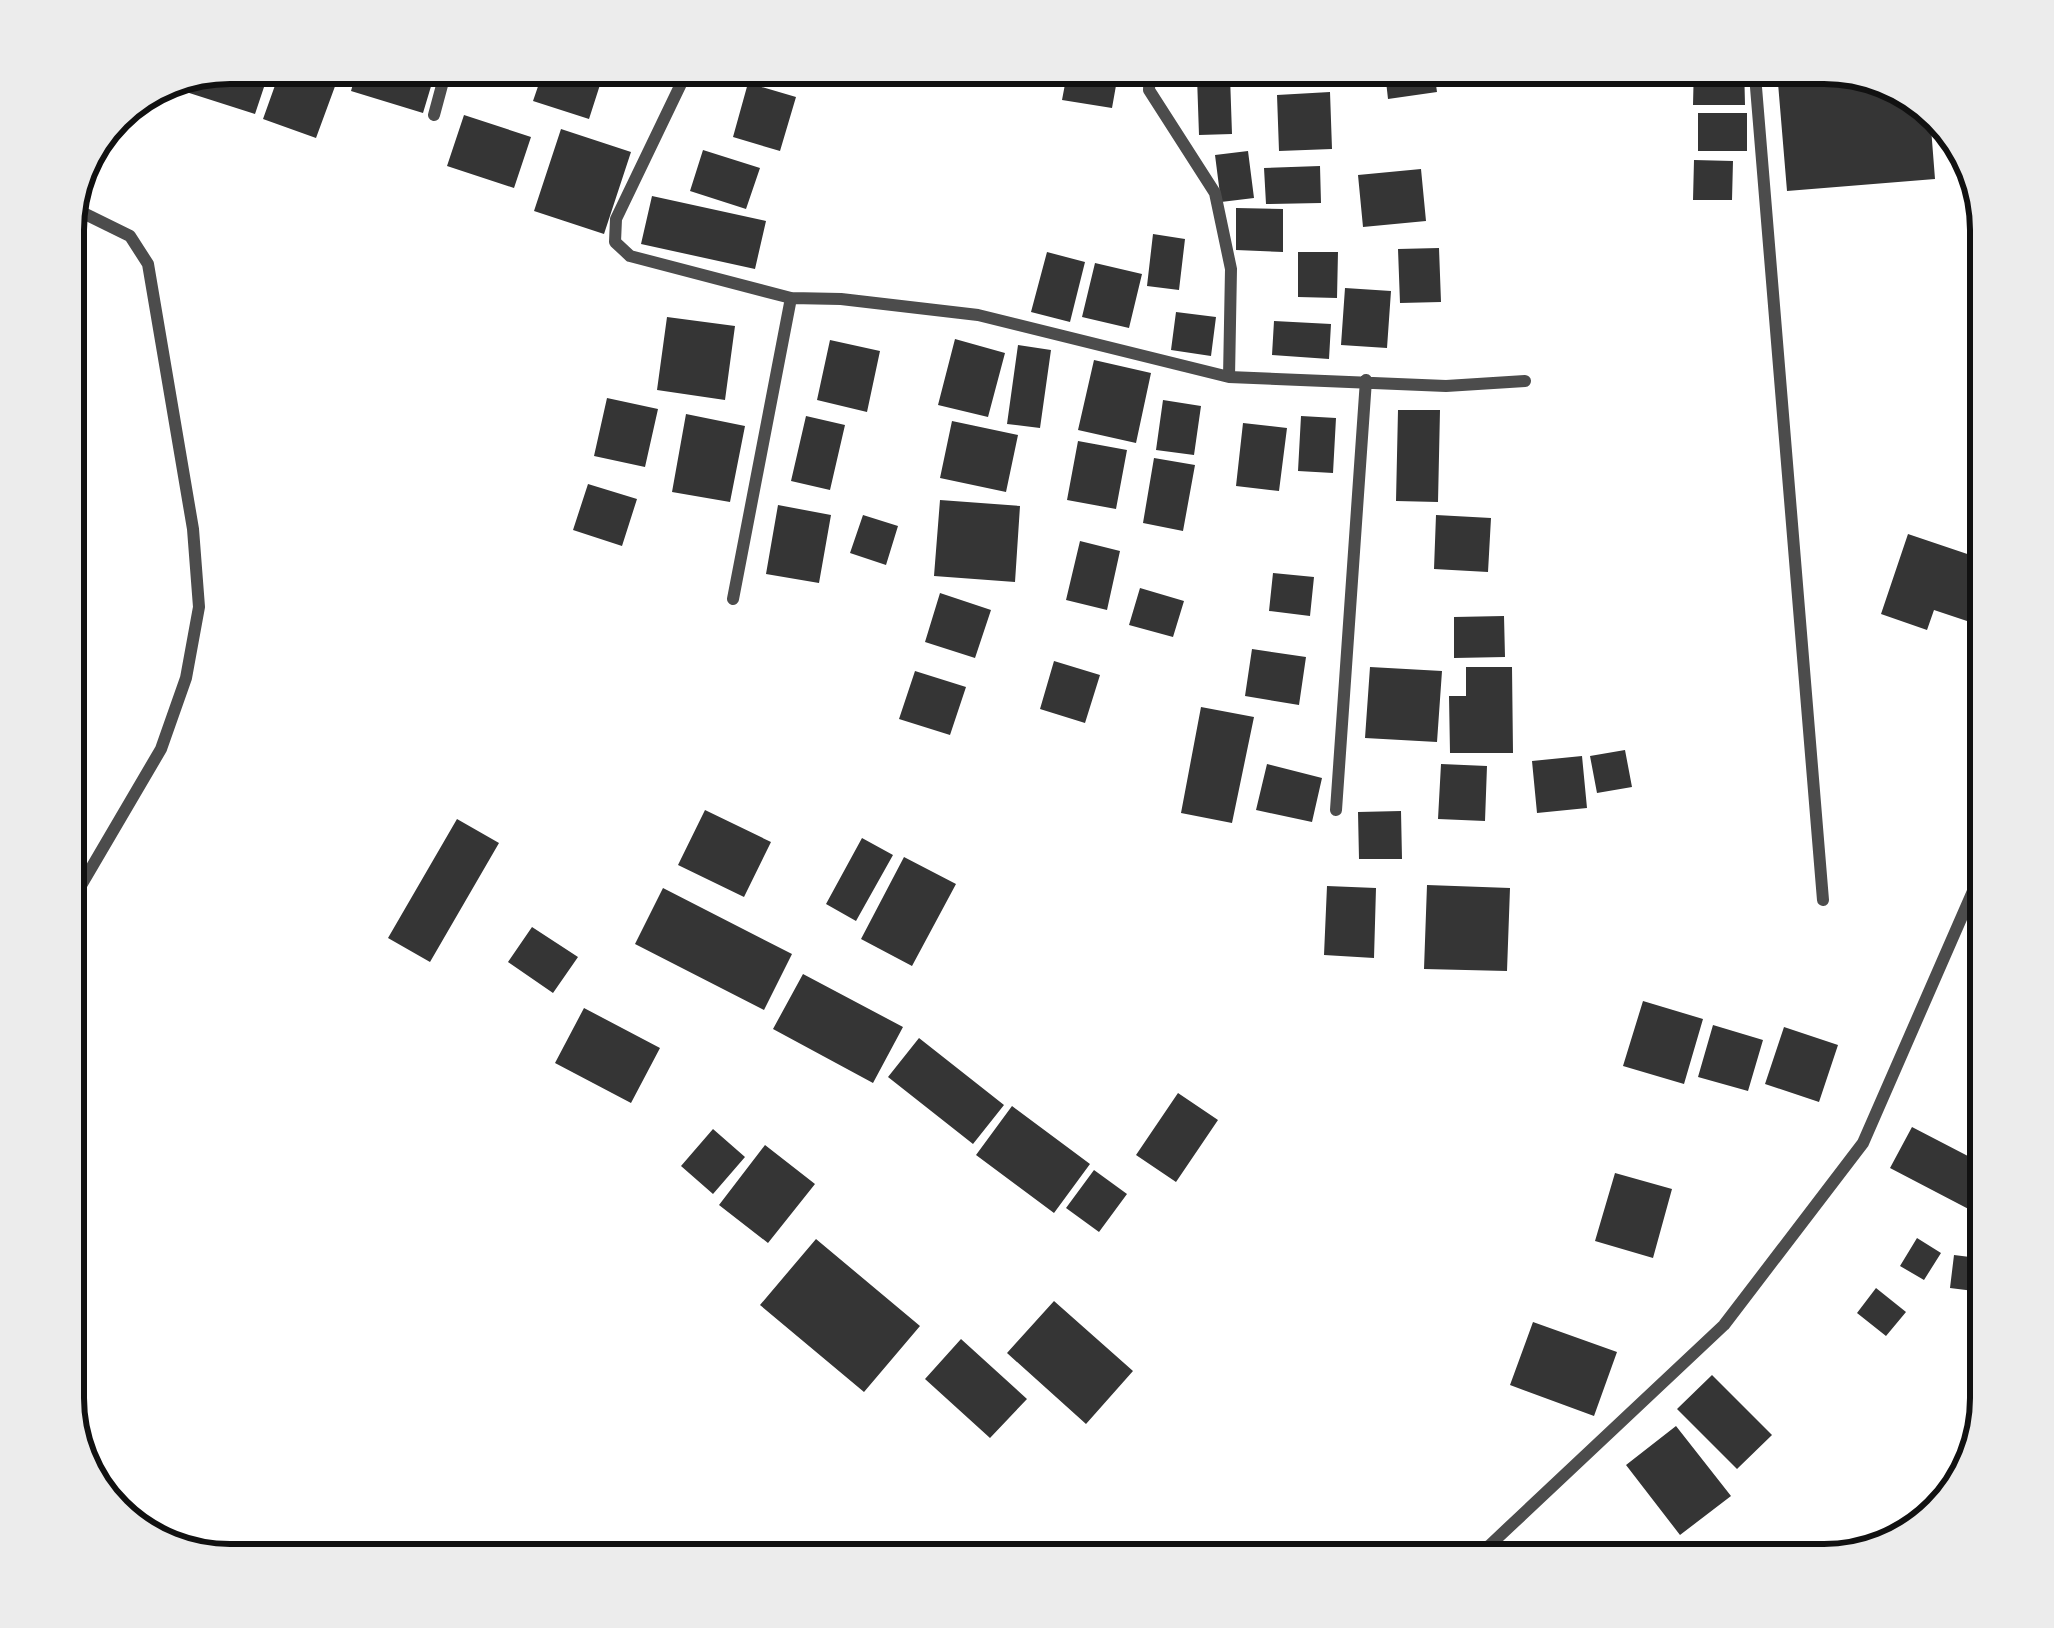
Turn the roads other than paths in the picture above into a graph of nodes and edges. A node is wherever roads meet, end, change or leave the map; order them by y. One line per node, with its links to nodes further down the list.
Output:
1 (442, 84): 5 (street)
2 (682, 84): 7 (street)
3 (1149, 84): 8 (street)
4 (1756, 84): 15 (street)
5 (434, 115)
6 (85, 214): 13 (street)
7 (791, 298): 8 (street); 11 (street)
8 (1229, 377): 9 (street)
9 (1366, 380): 10 (street); 12 (street)
10 (1525, 380)
11 (733, 598)
12 (1336, 810)
13 (84, 880)
14 (1970, 898): 16 (street)
15 (1823, 900)
16 (1491, 1544)

